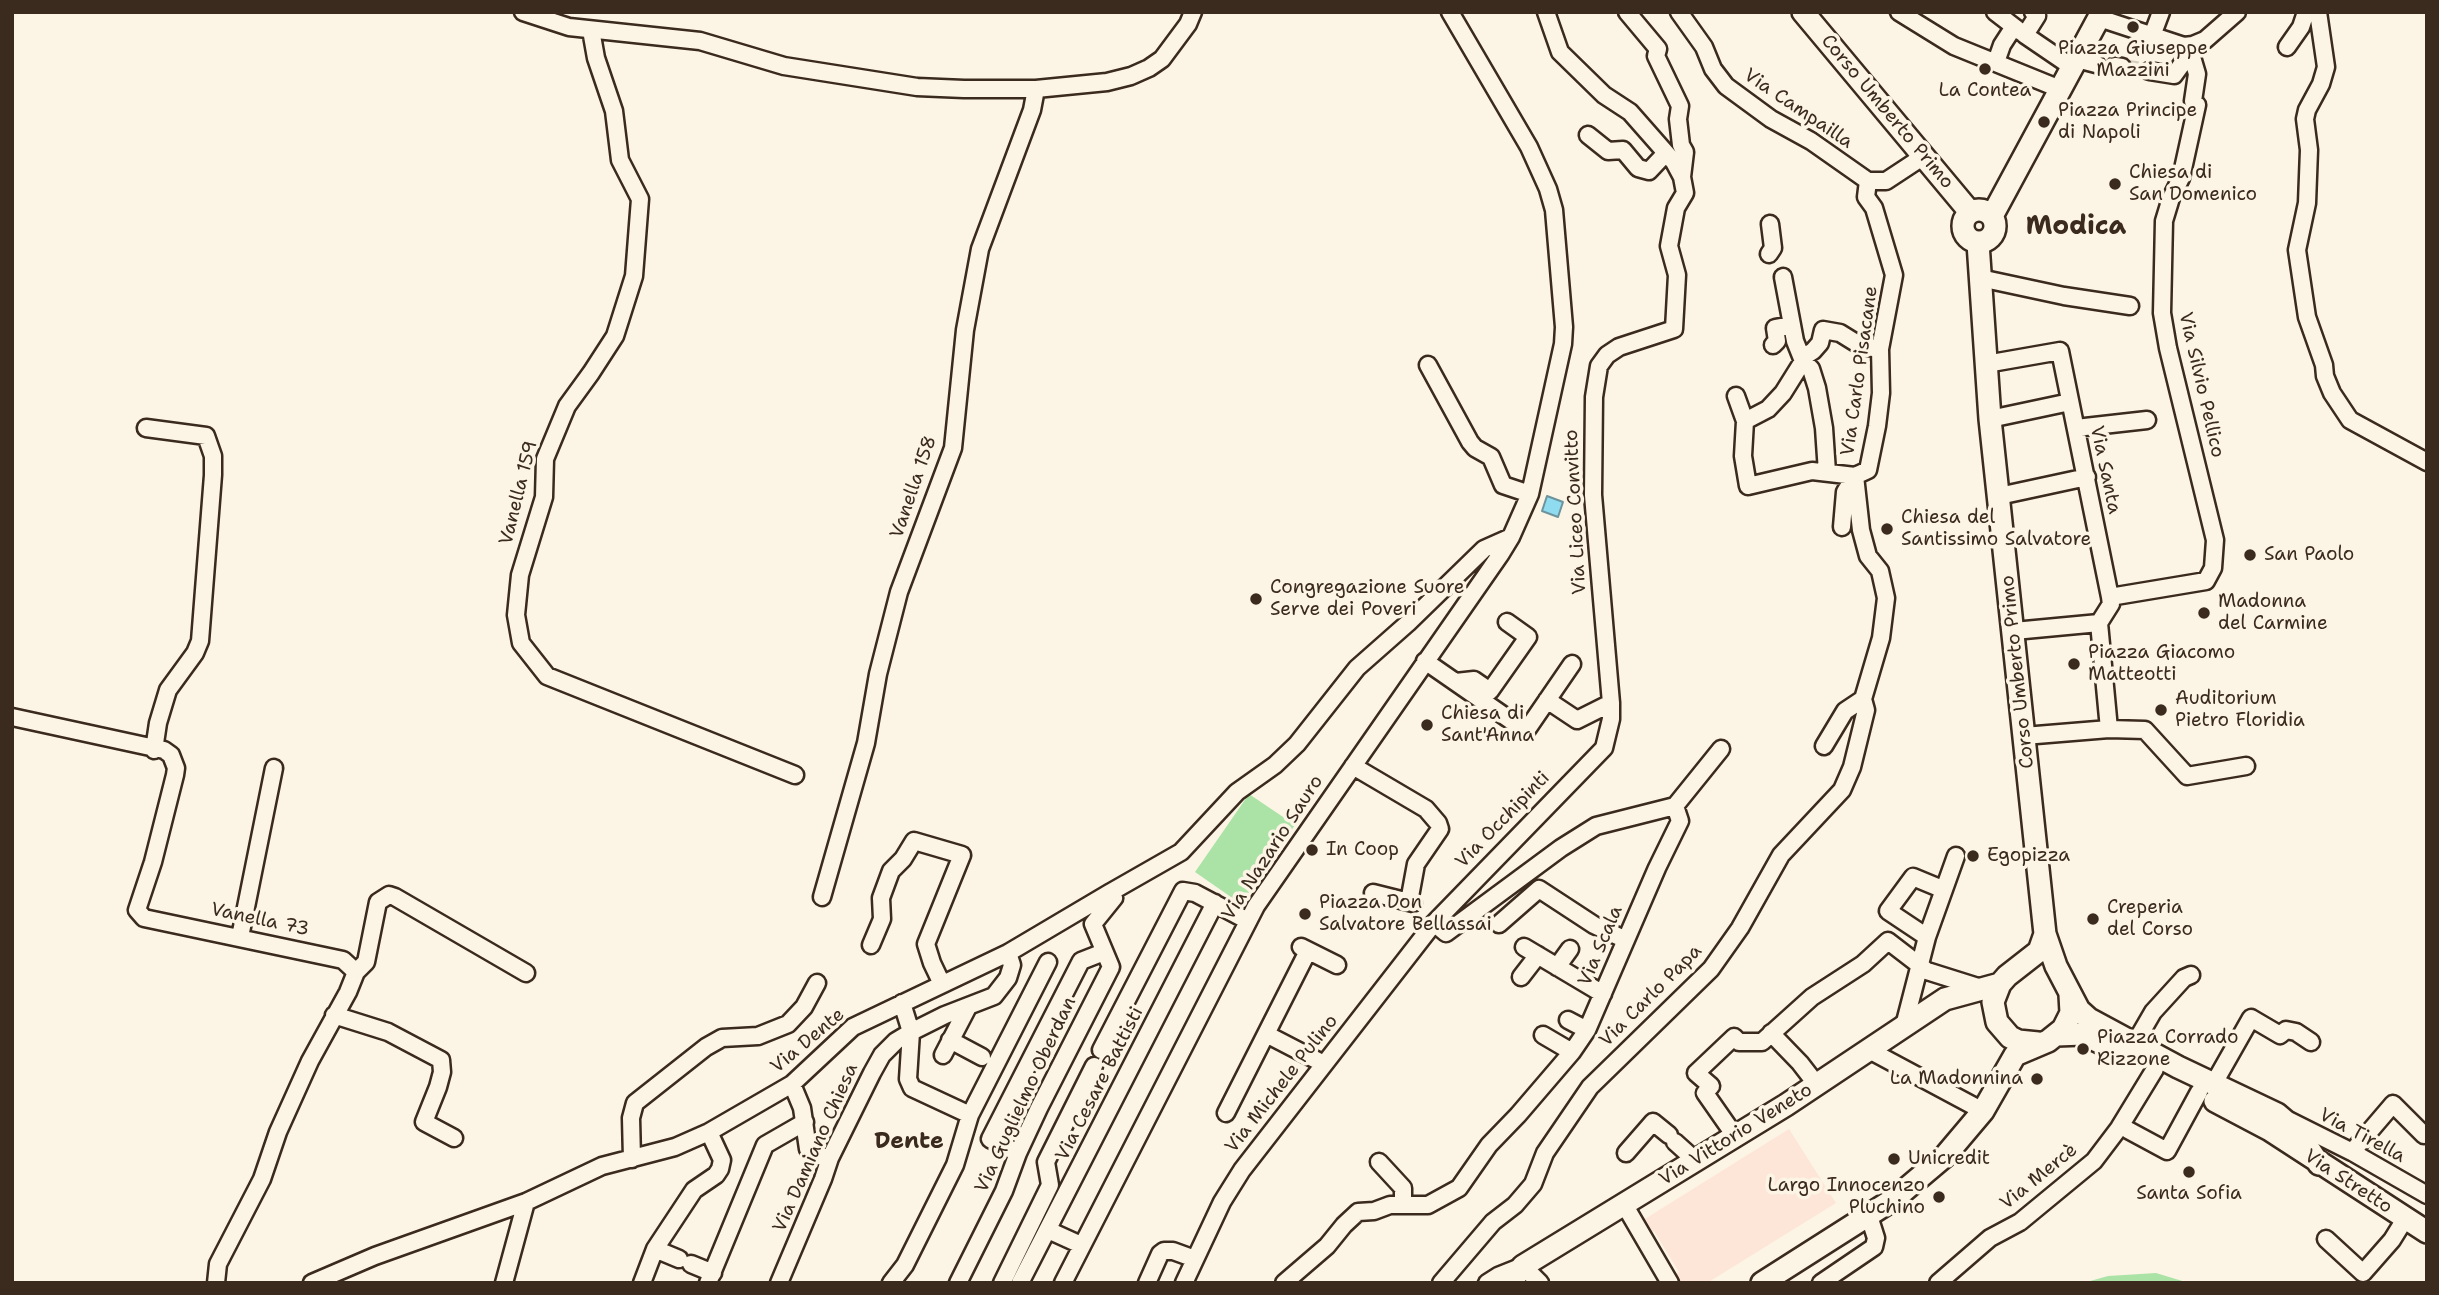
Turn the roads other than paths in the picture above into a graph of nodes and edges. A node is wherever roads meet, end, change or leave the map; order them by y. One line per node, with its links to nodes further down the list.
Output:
1 (523, 12): 16 (street)
2 (1193, 12): 24 (street)
3 (1450, 12): 56 (street, Via Nazario Sauro)
4 (1546, 12): 27 (street)
5 (1627, 12): 29 (street, Via Liceo Convitto)
6 (1679, 12): 30 (street, Via Campailla)
7 (1803, 12): 28 (street, Corso Umberto Primo)
8 (1899, 12): 21 (street)
9 (1996, 12): 17 (street)
10 (2033, 12): 17 (street)
11 (2161, 12): 18 (street)
12 (2237, 12): 20 (street)
13 (2306, 12): 19 (street)
14 (2318, 12): 52 (street)
15 (2100, 15): 18 (street); 22 (street)
16 (590, 30): 24 (street); 81 (street, Vanella 159)
17 (2019, 31): 21 (street); 22 (street)
18 (2155, 38): 20 (street)
19 (2287, 47)
20 (2193, 51): 23 (street); 61 (street, Via Silvio Pellico)
21 (1996, 62): 25 (street)
22 (2082, 63): 25 (street)
23 (2149, 71)
24 (1036, 89): 87 (street, Vanella 158)
25 (2060, 89): 32 (street)
26 (1588, 135): 27 (street)
27 (1666, 153): 29 (street)
28 (1924, 156): 30 (street); 31 (street, Corso Umberto Primo)
29 (1682, 177): 70 (street, Via Liceo Convitto)
30 (1868, 181): 41 (street, Via Carlo Pisacane)
31 (1970, 212): 32 (street); 34 (street)
32 (1992, 216): 34 (street)
33 (1770, 224): 35 (street)
34 (1978, 243): 37 (street, Corso Umberto Primo)
35 (1769, 254)
36 (1783, 277): 39 (street)
37 (1980, 278): 38 (street); 43 (street, Corso Umberto Primo)
38 (2130, 306)
39 (1791, 324): 40 (street); 42 (street)
40 (1773, 345)
41 (1880, 349): 42 (street); 54 (street, Via Carlo Pisacane)
42 (1803, 359): 49 (street); 53 (street)
43 (1986, 364): 46 (street, Via Santa); 47 (street, Corso Umberto Primo)
44 (1428, 365): 56 (street)
45 (1737, 396): 49 (street)
46 (2070, 402): 47 (street); 51 (street, Via Santa)
47 (1990, 419): 57 (street, Corso Umberto Primo)
48 (2147, 420): 51 (street)
49 (1745, 421): 53 (street)
50 (146, 428): 77 (street)
51 (2076, 428): 55 (street, Via Santa)
52 (2427, 462)
53 (1827, 472): 54 (street)
54 (1855, 476): 58 (street); 60 (street, Via Carlo Pisacane)
55 (2087, 477): 57 (street); 61 (street, Via Santa)
56 (1530, 494): 59 (street, Via Nazario Sauro)
57 (1999, 496): 64 (street, Corso Umberto Primo)
58 (1842, 527)
59 (1511, 537): 65 (street, Via Nazario Sauro); 85 (street, Via Dente)
60 (1873, 561): 68 (street, Via Carlo Papa)
61 (2110, 600): 63 (street)
62 (1507, 622): 67 (street)
63 (2099, 623): 64 (street); 72 (street)
64 (2014, 631): 73 (street, Corso Umberto Primo)
65 (1425, 661): 67 (street); 78 (street, Via Nazario Sauro)
66 (1572, 664): 69 (street)
67 (1456, 682): 69 (street)
68 (1863, 699): 74 (street); 188 (street, Via Carlo Papa)
69 (1548, 700): 70 (street)
70 (1611, 703): 75 (street, Via Liceo Convitto)
71 (12, 717): 77 (street)
72 (2116, 730): 73 (street); 79 (street)
73 (2024, 736): 92 (street, Corso Umberto Primo)
74 (1824, 746)
75 (1604, 748): 90 (street, Via Occhipinti)
76 (1721, 748): 82 (street)
77 (154, 750): 93 (street, Vanella 73)
78 (1353, 766): 86 (street); 89 (street, Via Nazario Sauro)
79 (2246, 766)
80 (274, 768): 93 (street)
81 (795, 775)
82 (1675, 806): 90 (street); 95 (street, Via Scala)
83 (1956, 856): 84 (street)
84 (1942, 889): 94 (street); 94 (street)
85 (1111, 892): 98 (street, Via Guglielmo Oberdan); 99 (street, Via Dente)
86 (1373, 893)
87 (822, 897)
88 (1215, 903): 89 (street); 129 (street); 167 (street, Via Cesare Battisti)
89 (1248, 921): 170 (street, Via Nazario Sauro)
90 (1434, 923): 133 (street, Via Michele Pulino)
91 (1499, 924): 95 (street)
92 (2045, 934): 104 (street); 112 (street, Corso Umberto Primo)
93 (240, 937): 105 (street, Vanella 73)
94 (1927, 937): 102 (street)
95 (1626, 940): 113 (street, Via Scala)
96 (871, 945): 110 (street)
97 (1570, 949): 103 (street)
98 (1104, 952): 117 (street); 139 (street, Via Guglielmo Oberdan)
99 (1009, 953): 110 (street, Via Dente); 115 (street, Via Damiano Chiesa)
100 (1048, 962): 117 (street)
101 (1337, 965): 124 (street)
102 (1920, 965): 111 (street); 119 (street); 123 (street)
103 (1557, 967): 108 (street); 113 (street)
104 (2016, 970): 111 (street); 112 (street)
105 (356, 972): 106 (street); 116 (street)
106 (526, 973)
107 (2191, 975): 126 (street)
108 (1521, 978)
109 (817, 983): 157 (street)
110 (942, 984): 114 (street, Via Dente)
111 (1990, 986): 119 (street, Via Vittorio Veneto); 127 (street)
112 (2068, 990): 126 (street); 127 (street)
113 (1603, 994): 120 (street, Via Scala)
114 (902, 1003): 121 (street); 136 (street, Via Dente)
115 (968, 1007): 121 (street, Via Damiano Chiesa); 132 (street)
116 (334, 1015): 152 (street); 175 (street)
117 (1037, 1018): 122 (street); 142 (street); 155 (street)
118 (1568, 1020): 120 (street)
119 (1904, 1026): 130 (street, Via Vittorio Veneto)
120 (1587, 1030): 131 (street, Via Scala)
121 (911, 1032): 142 (street); 156 (street, Via Damiano Chiesa)
122 (1068, 1033)
123 (1771, 1033): 138 (street); 151 (street)
124 (1266, 1034): 133 (street); 141 (street)
125 (1543, 1035): 131 (street)
126 (2138, 1038): 137 (street)
127 (2047, 1039): 135 (street); 140 (street)
128 (2311, 1042): 137 (street)
129 (1101, 1050)
130 (1869, 1050): 138 (street, Via Vittorio Veneto); 140 (street)
131 (1572, 1052): 164 (street, Via Scala)
132 (982, 1056)
133 (1324, 1064): 172 (street, Via Michele Pulino)
134 (1094, 1066): 144 (street)
135 (2150, 1077): 137 (street); 194 (street, Via Mercè)
136 (792, 1084): 143 (street); 148 (street, Via Dente)
137 (2211, 1084): 145 (street); 146 (street)
138 (1817, 1085): 151 (street, Via Vittorio Veneto)
139 (1039, 1108): 144 (street); 155 (street, Via Guglielmo Oberdan)
140 (1983, 1111): 165 (street)
141 (1226, 1113)
142 (970, 1115): 149 (street)
143 (805, 1122): 156 (street); 174 (street)
144 (1066, 1122): 182 (street)
145 (2273, 1122): 147 (street); 153 (street, Via Tirella); 160 (street, Via Stretto)
146 (2128, 1130)
147 (2297, 1131): 153 (street); 160 (street)
148 (709, 1132): 157 (street, Via Dente); 171 (street)
149 (965, 1135): 155 (street); 180 (street)
150 (2424, 1135): 153 (street)
151 (1735, 1136): 158 (street, Via Vittorio Veneto)
152 (454, 1138)
153 (2352, 1152): 161 (street, Via Tirella)
154 (1626, 1153): 158 (street)
155 (1016, 1157): 181 (street, Via Guglielmo Oberdan)
156 (830, 1158): 179 (street, Via Damiano Chiesa)
157 (632, 1159): 162 (street, Via Dente)
158 (1695, 1160): 163 (street, Via Vittorio Veneto)
159 (1379, 1161): 164 (street)
160 (2319, 1164): 166 (street, Via Stretto)
161 (2427, 1195)
162 (526, 1202): 176 (street, Via Dente); 177 (street)
163 (1624, 1204): 173 (street, Via Vittorio Veneto); 191 (street)
164 (1403, 1205): 187 (street, Via Scala)
165 (1869, 1216): 192 (street); 193 (street)
166 (2405, 1219): 168 (street, Via Stretto); 169 (street)
167 (1048, 1230): 170 (street); 183 (street, Via Cesare Battisti)
168 (2427, 1232)
169 (2326, 1239)
170 (1081, 1245): 184 (street, Via Nazario Sauro)
171 (655, 1249): 174 (street); 178 (street)
172 (1195, 1259): 185 (street); 186 (street, Via Michele Pulino)
173 (1516, 1275): 189 (street, Via Vittorio Veneto); 190 (street)
174 (710, 1278)
175 (216, 1283)
176 (312, 1283)
177 (504, 1283)
178 (642, 1283)
179 (779, 1283)
180 (891, 1283)
181 (958, 1283)
182 (1002, 1283)
183 (1020, 1283)
184 (1063, 1283)
185 (1147, 1283)
186 (1184, 1283)
187 (1284, 1283)
188 (1441, 1283)
189 (1488, 1283)
190 (1541, 1283)
191 (1670, 1283)
192 (1762, 1283)
193 (1821, 1283)
194 (1938, 1283)

